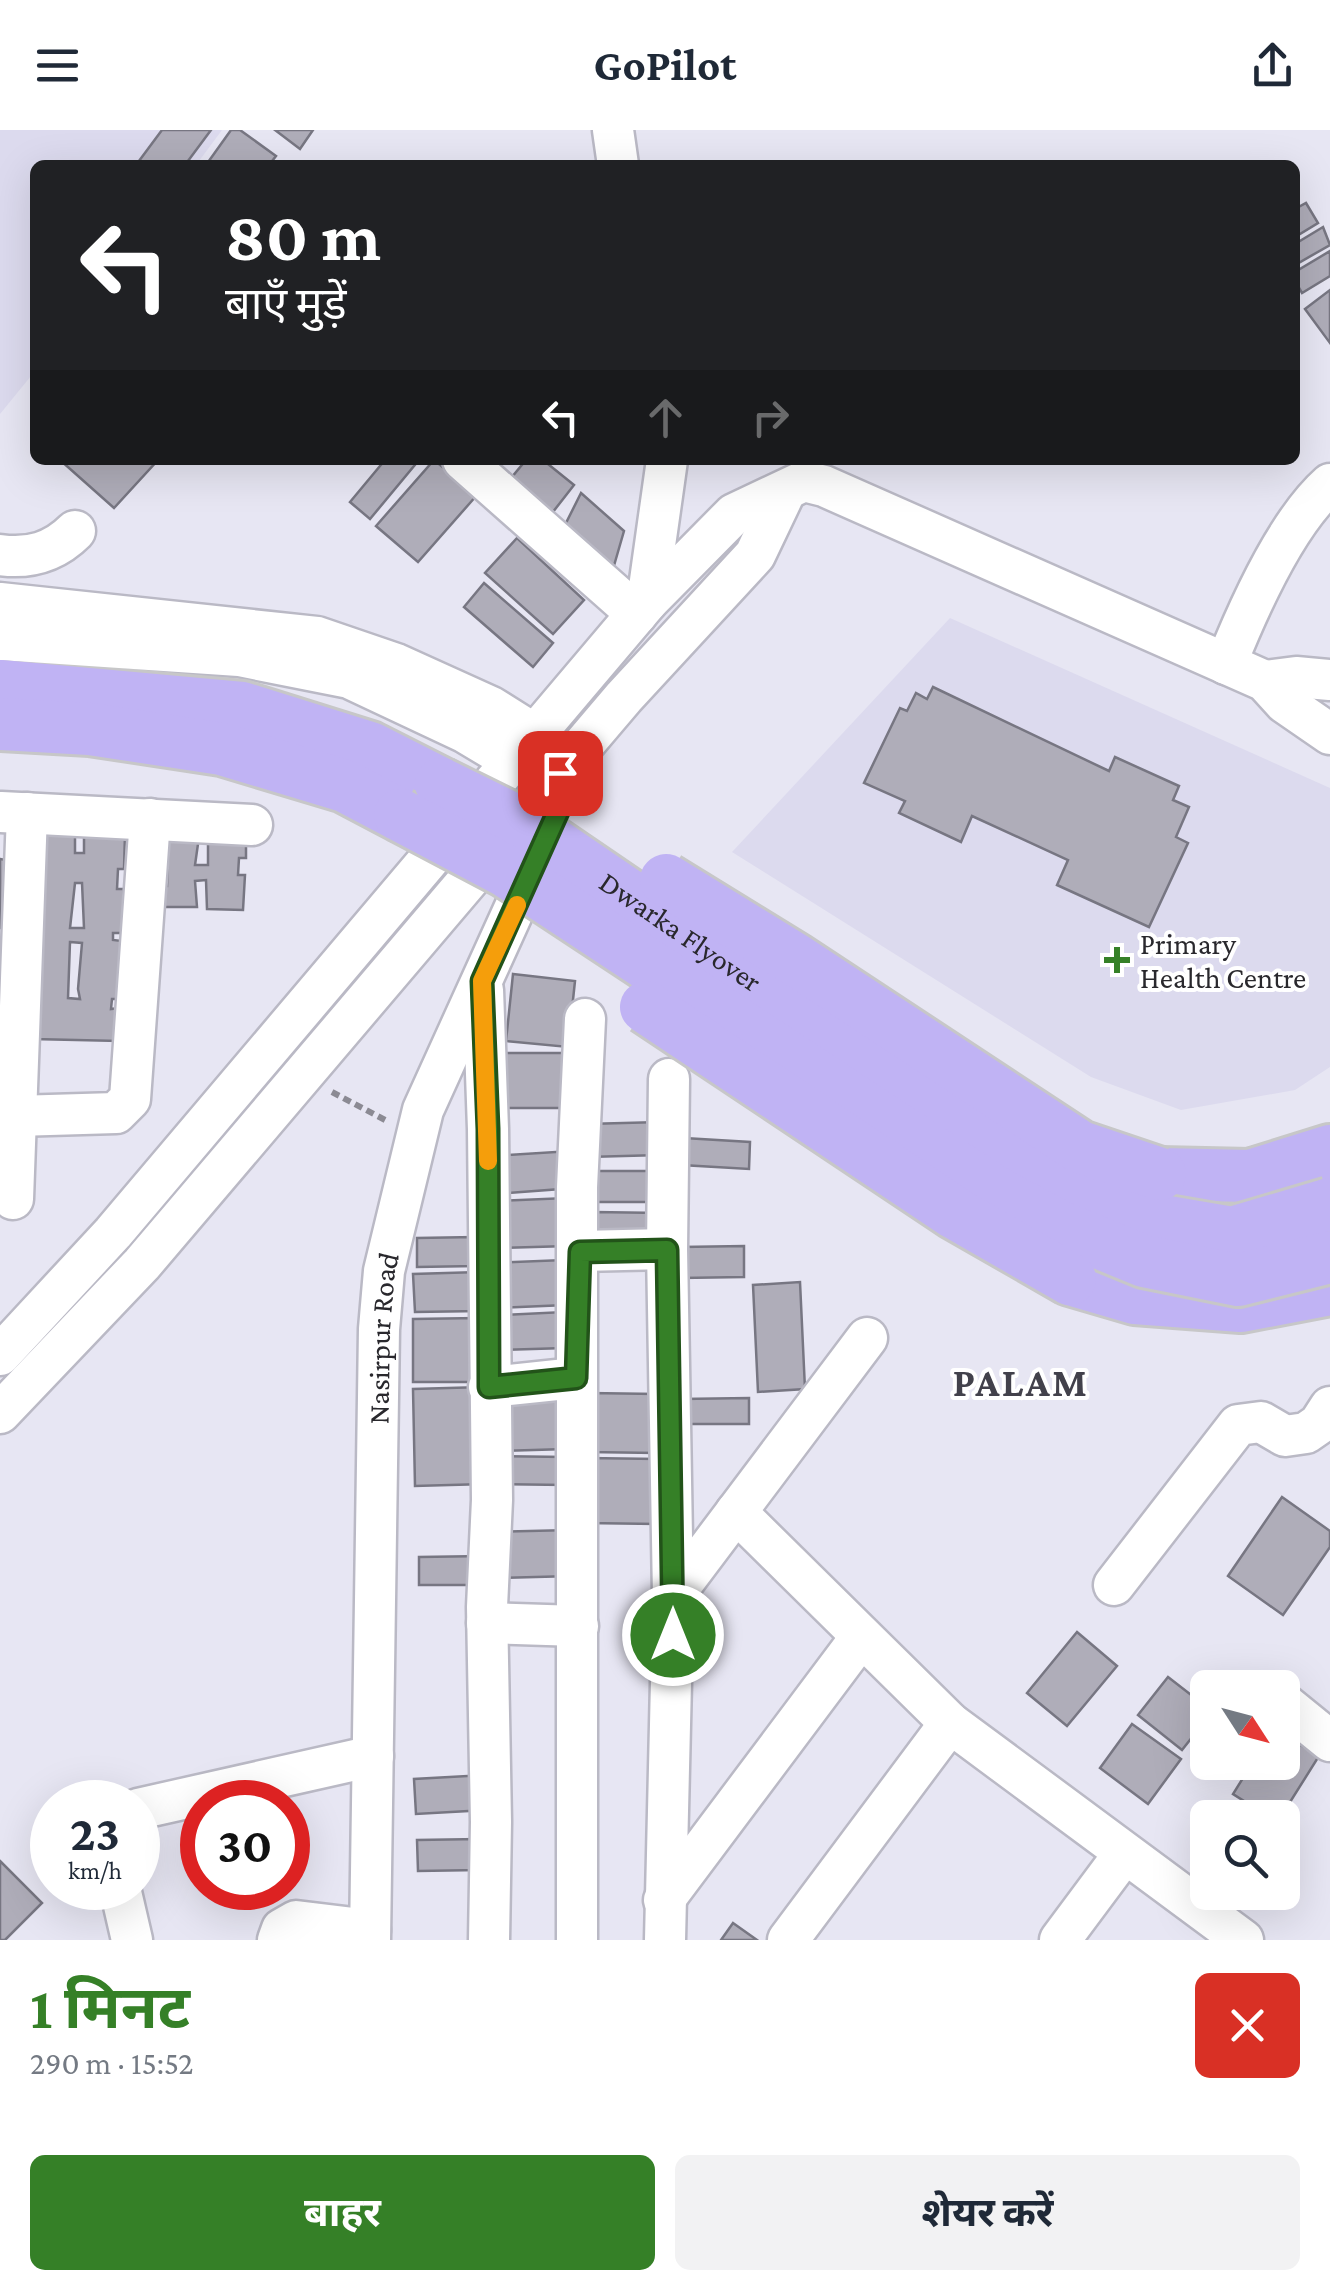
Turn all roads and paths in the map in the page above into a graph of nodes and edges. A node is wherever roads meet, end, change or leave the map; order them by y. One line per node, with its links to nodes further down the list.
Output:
1 (613, 130): 2 (street)
2 (617, 160)
3 (469, 465): 10 (street)
4 (666, 465): 10 (street)
5 (792, 478): 10 (street); 12 (street); 19 (street)
6 (1330, 484): 12 (street)
7 (75, 531): 8 (street)
8 (0, 554)
9 (0, 604): 18 (street)
10 (642, 608): 18 (street)
11 (0, 640): 18 (street)
12 (1226, 664): 14 (street)
13 (1330, 680): 14 (street)
14 (1265, 681): 17 (street)
15 (0, 686): 20 (main road, Dwarka Flyover)
16 (0, 724): 22 (main road, Dwarka Flyover)
17 (1330, 734)
18 (523, 747): 39 (street)
19 (560, 773): 25 (street, Nasirpur Road); 27 (street)
20 (441, 784): 31 (main road, bridge); 33 (main road, Dwarka Flyover, bridge)
21 (13, 812): 23 (street); 29 (street)
22 (400, 816): 36 (main road, Dwarka Flyover, bridge); 37 (main road, bridge)
23 (150, 819): 24 (street); 29 (street)
24 (252, 825)
25 (482, 981): 30 (street, Nasirpur Road); 42 (street)
26 (585, 1019): 35 (street)
27 (302, 1076): 30 (path); 40 (street)
28 (669, 1079): 34 (street)
29 (16, 1116): 32 (street)
30 (415, 1135): 54 (street, Nasirpur Road)
31 (1330, 1151)
32 (13, 1199)
33 (1330, 1204)
34 (667, 1250): 35 (street); 47 (street)
35 (580, 1252): 41 (street)
36 (1330, 1256)
37 (1330, 1289)
38 (867, 1338): 45 (street)
39 (1, 1355): 40 (street)
40 (33, 1378): 44 (street)
41 (576, 1378): 42 (street); 49 (street)
42 (489, 1387): 48 (street)
43 (1330, 1407): 46 (street)
44 (0, 1413)
45 (736, 1512): 47 (street); 50 (street)
46 (1114, 1584)
47 (673, 1596): 57 (street)
48 (487, 1623): 49 (street); 63 (street)
49 (578, 1626): 64 (street)
50 (861, 1636): 52 (street); 57 (street)
51 (1300, 1717): 53 (street)
52 (950, 1723): 56 (street); 66 (street)
53 (1330, 1741)
54 (373, 1756): 55 (street); 60 (street, Nasirpur Road)
55 (160, 1804)
56 (1124, 1854): 59 (street); 67 (street)
57 (664, 1900): 65 (street)
58 (125, 1910): 61 (street)
59 (1216, 1932)
60 (370, 1935): 62 (street)
61 (132, 1940)
62 (278, 1940)
63 (488, 1940)
64 (577, 1940)
65 (666, 1940)
66 (788, 1940)
67 (1060, 1940)

